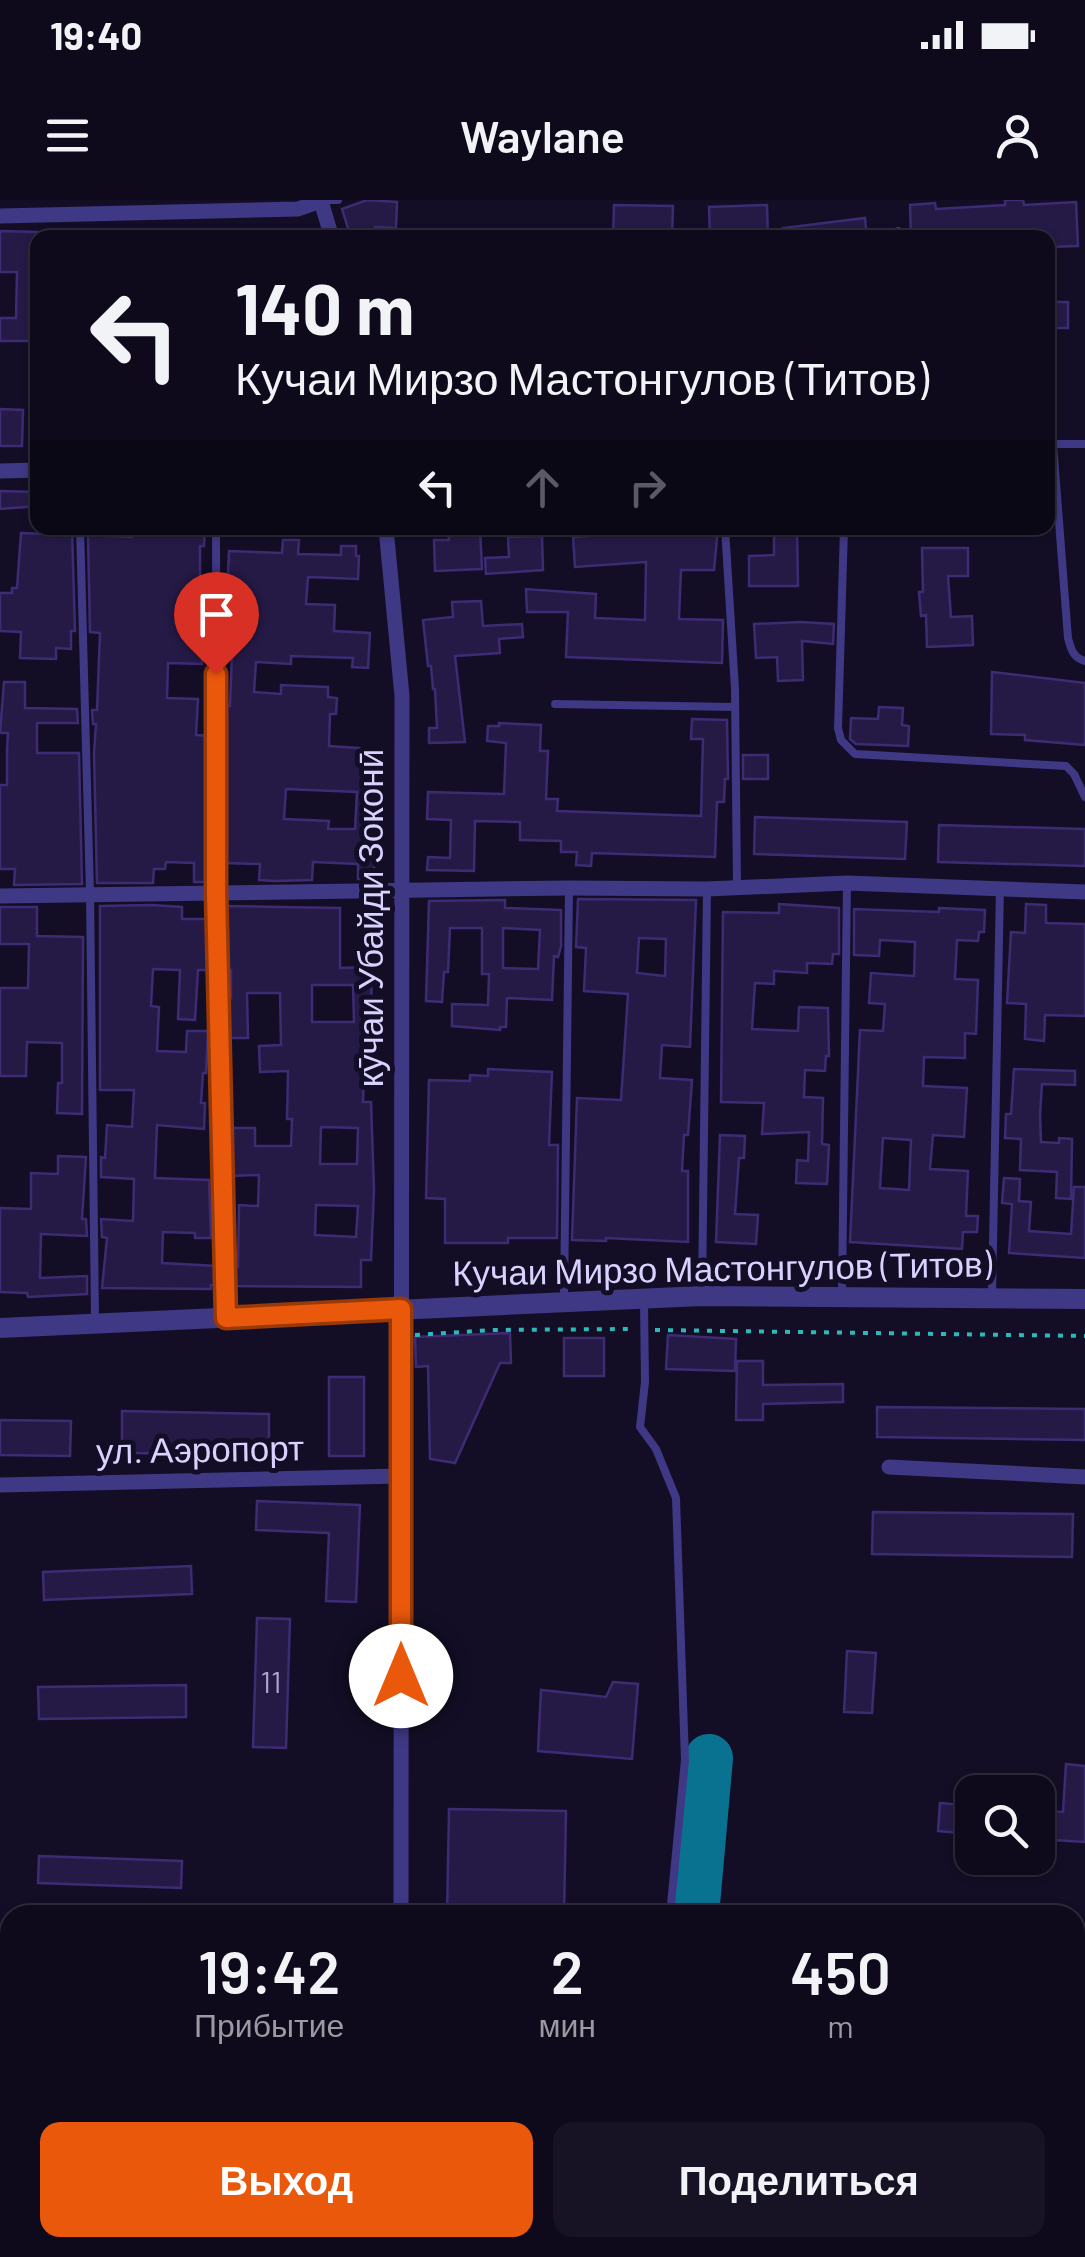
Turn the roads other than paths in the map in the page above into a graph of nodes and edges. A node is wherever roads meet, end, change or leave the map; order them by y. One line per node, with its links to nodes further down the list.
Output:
1 (327, 200): 2 (street); 3 (street)
2 (0, 216)
3 (331, 230)
4 (1055, 444): 5 (lane)
5 (1085, 444)
6 (30, 470): 8 (street)
7 (1055, 470): 14 (lane)
8 (0, 471)
9 (80, 535): 26 (lane)
10 (216, 535): 24 (lane)
11 (387, 535): 22 (street, кӯчаи Убайди Зоконӣ)
12 (725, 535): 16 (lane)
13 (844, 535): 17 (lane)
14 (1085, 661)
15 (555, 704): 16 (lane)
16 (735, 707): 19 (lane)
17 (1085, 798)
18 (847, 883): 19 (street); 20 (street); 29 (lane)
19 (738, 886): 23 (street)
20 (1000, 887): 25 (street); 30 (lane)
21 (570, 888): 22 (street); 23 (street); 33 (lane)
22 (401, 890): 24 (street); 34 (street, кӯчаи Убайди Зоконӣ)
23 (707, 890): 28 (lane)
24 (216, 892): 26 (street); 35 (lane)
25 (1085, 892)
26 (90, 894): 27 (street); 36 (lane)
27 (0, 896)
28 (702, 1296): 29 (street, Кучаи Мирзо Мастонгулов (Титов)); 31 (street, Кучаи Мирзо Мастонгулов (Титов))
29 (842, 1296): 30 (street, Кучаи Мирзо Мастонгулов (Титов))
30 (992, 1296): 32 (street, Кучаи Мирзо Мастонгулов (Титов))
31 (644, 1298): 33 (street, Кучаи Мирзо Мастонгулов (Титов)); 43 (lane)
32 (1085, 1298)
33 (564, 1301): 34 (street, Кучаи Мирзо Мастонгулов (Титов))
34 (401, 1309): 35 (street, Кучаи Мирзо Мастонгулов (Титов)); 39 (street, кӯчаи Убайди Зоконӣ)
35 (226, 1318): 36 (street, Кучаи Мирзо Мастонгулов (Титов))
36 (95, 1325): 37 (street, Кучаи Мирзо Мастонгулов (Титов))
37 (0, 1328)
38 (889, 1468): 40 (street)
39 (402, 1476): 41 (street, ул. Аэропорт); 42 (street, кӯчаи Убайди Зоконӣ)
40 (1085, 1476)
41 (0, 1484)
42 (401, 1905)
43 (671, 1905)

